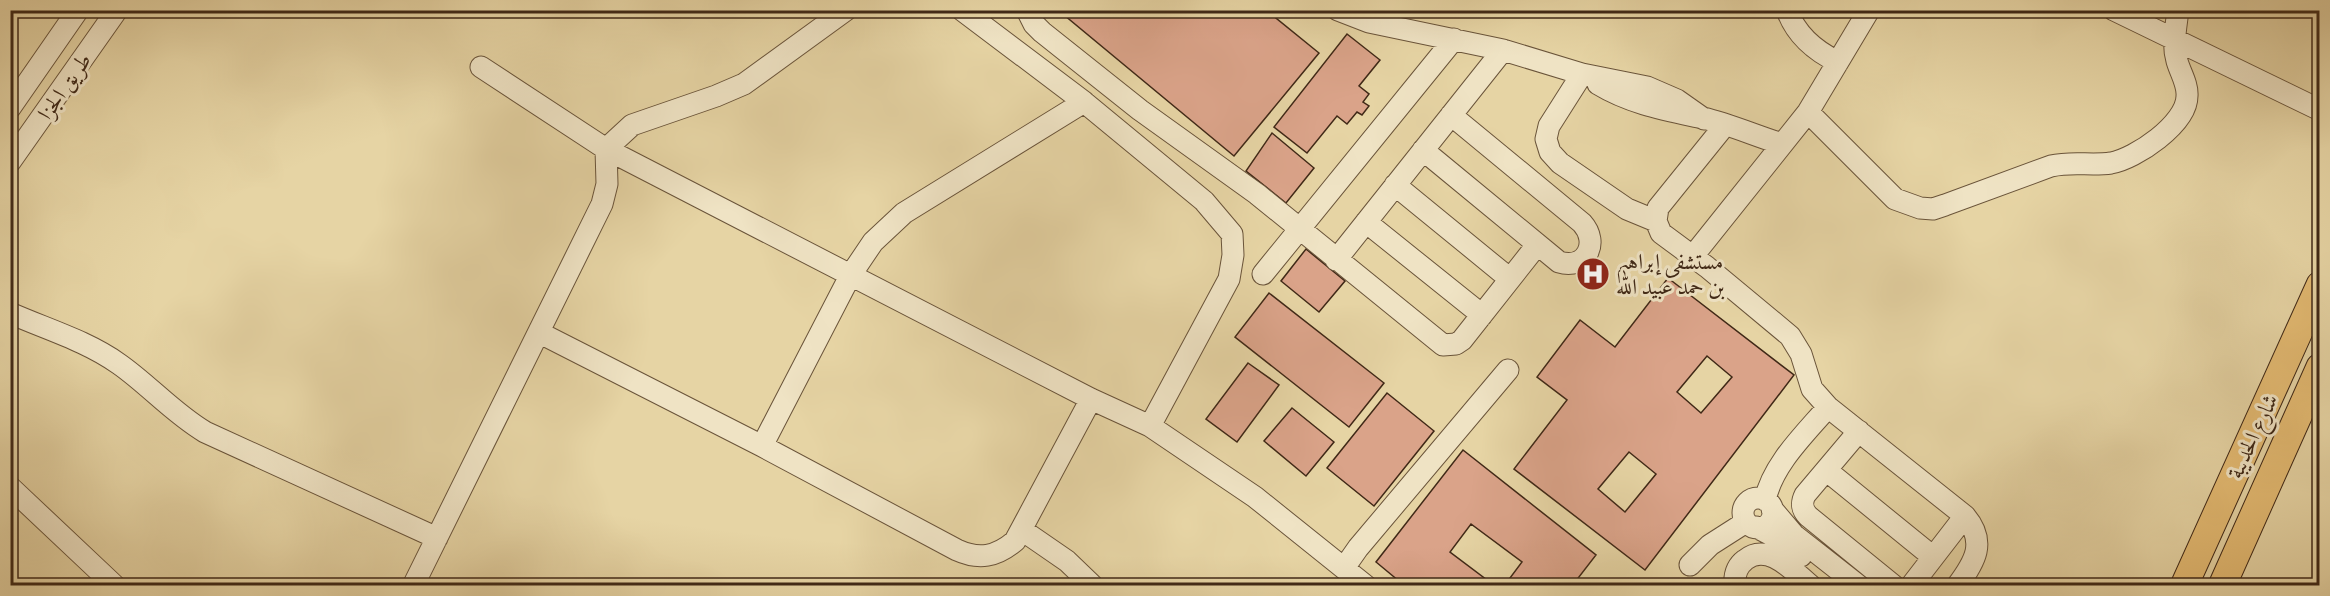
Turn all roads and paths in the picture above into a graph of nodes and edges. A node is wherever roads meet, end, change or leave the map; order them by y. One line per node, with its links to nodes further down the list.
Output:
1 (78, 10): 19 (street, طريق الجزا)
2 (88, 10): 11 (street)
3 (846, 10): 25 (street)
4 (962, 10): 18 (street)
5 (1028, 10): 31 (street)
6 (1338, 10): 12 (street)
7 (1787, 10): 15 (street)
8 (1869, 10): 15 (street)
9 (2114, 10): 13 (street)
10 (2178, 10): 13 (street)
11 (114, 13): 27 (street, طريق الجزا)
12 (1454, 39): 14 (street); 31 (street)
13 (2174, 40): 20 (street); 21 (street)
14 (1503, 50): 17 (street); 22 (street)
15 (1838, 62): 21 (street)
16 (481, 67): 25 (street)
17 (1582, 74): 23 (street); 29 (street)
18 (1084, 102): 36 (street); 48 (street)
19 (10, 108)
20 (2319, 110)
21 (1808, 112): 24 (street)
22 (1451, 115): 26 (street); 32 (street)
23 (1725, 125): 24 (street); 29 (street)
24 (1782, 144): 33 (street)
25 (606, 149): 36 (street); 41 (street)
26 (1423, 150): 28 (street); 32 (street)
27 (10, 162)
28 (1395, 185): 30 (street); 37 (street)
29 (1656, 221): 33 (street)
30 (1366, 222): 34 (street); 40 (street)
31 (1299, 229): 34 (street); 35 (street)
32 (1537, 245): 37 (street)
33 (1693, 256): 46 (street)
34 (1336, 260): 40 (street)
35 (1263, 274)
36 (850, 276): 45 (street); 50 (street)
37 (1510, 279): 40 (street)
38 (2319, 285): 44 (main road, شارع الحديبة)
39 (10, 313): 58 (street)
40 (1482, 315)
41 (540, 333): 50 (street); 58 (street)
42 (2319, 367): 47 (main road, شارع الحديبة)
43 (1508, 370): 61 (street)
44 (2279, 376): 56 (main road); 73 (main road, شارع الحديبة)
45 (1091, 399): 48 (street); 57 (street)
46 (1827, 407): 49 (street); 53 (street)
47 (2311, 408): 56 (main road, شارع الحديبة)
48 (1150, 426): 61 (street)
49 (1858, 431): 51 (street); 54 (street)
50 (762, 446): 57 (street)
51 (1826, 470): 59 (street); 70 (street)
52 (10, 487): 62 (street)
53 (1768, 504): 55 (street); 69 (street)
54 (1965, 516): 59 (street); 72 (street)
55 (1751, 525): 60 (street); 68 (street)
56 (2248, 526): 74 (main road, شارع الحديبة)
57 (1022, 530): 64 (street)
58 (437, 538): 63 (street)
59 (1933, 557): 71 (street)
60 (1690, 565)
61 (1344, 568): 65 (street)
62 (115, 585)
63 (413, 585)
64 (1093, 585)
65 (1366, 585)
66 (1735, 585): 67 (street)
67 (1811, 585)
68 (1839, 585)
69 (1858, 585)
70 (1894, 585)
71 (1911, 585)
72 (1957, 585)
73 (2184, 585)
74 (2222, 585)

